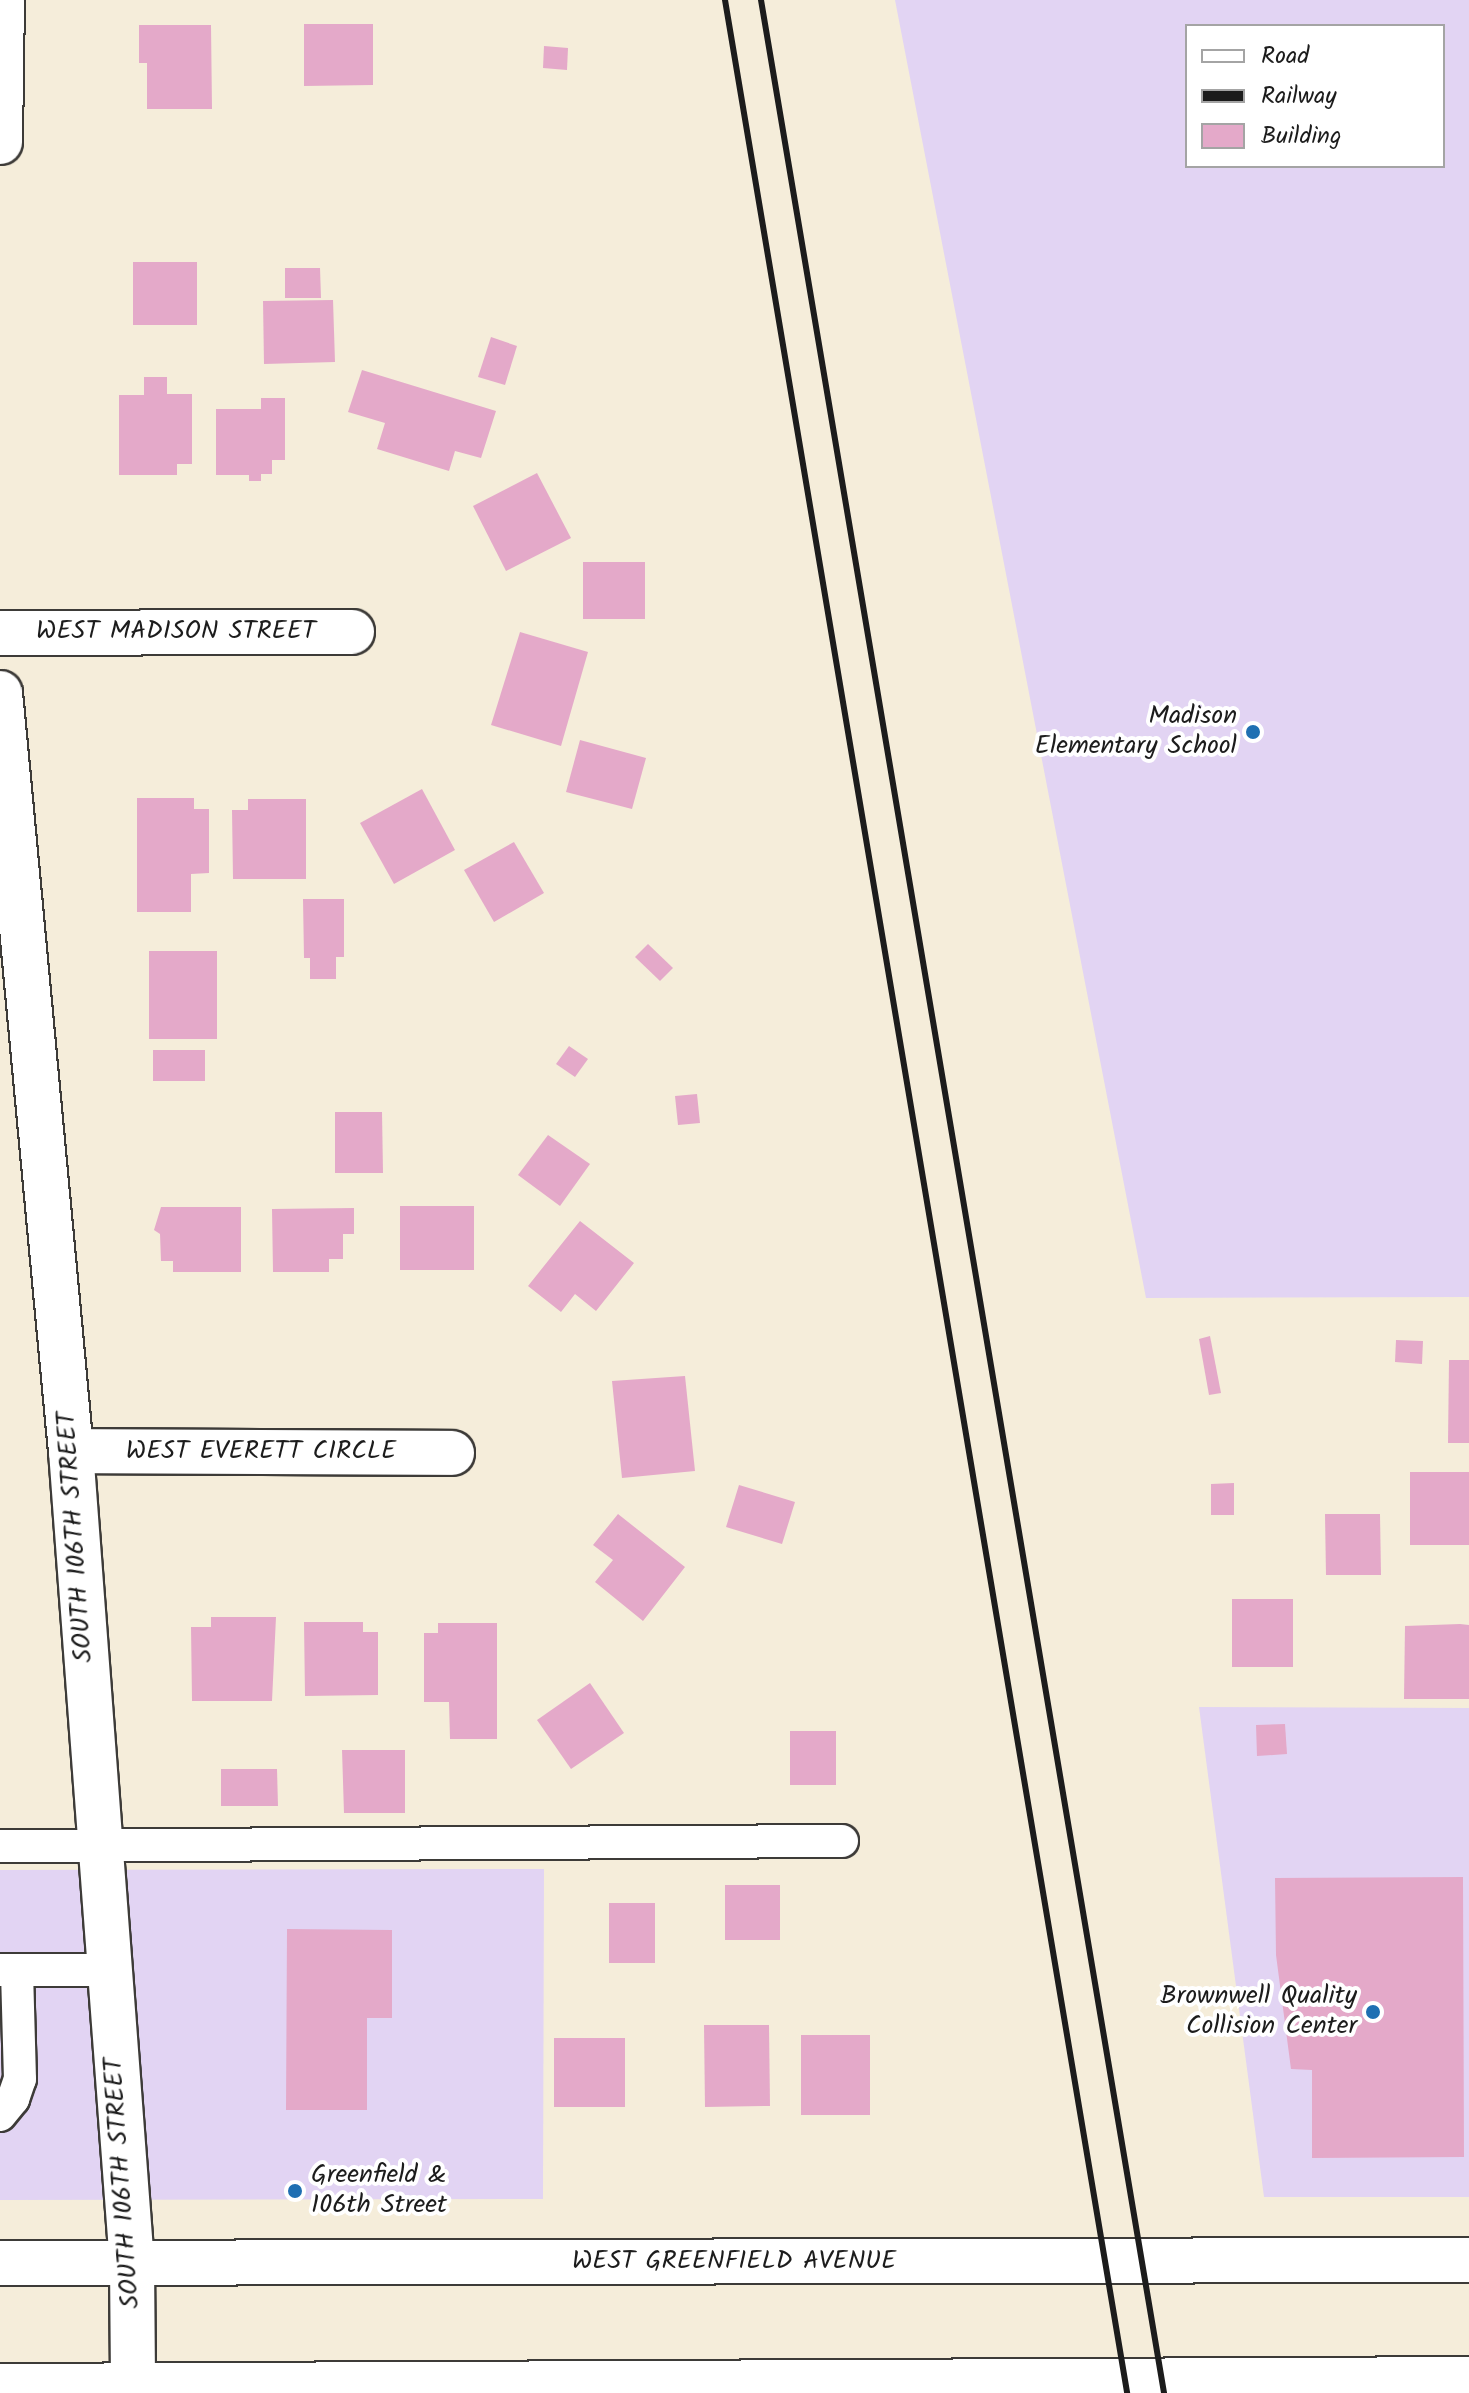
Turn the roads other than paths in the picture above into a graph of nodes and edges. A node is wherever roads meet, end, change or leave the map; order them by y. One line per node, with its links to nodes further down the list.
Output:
1 (2, 0): 2 (main road)
2 (0, 142)
3 (352, 632): 4 (main road, WEST MADISON STREET)
4 (0, 633)
5 (0, 693): 6 (main road, SOUTH 106TH STREET)
6 (71, 1451): 7 (main road, WEST EVERETT CIRCLE); 10 (main road, SOUTH 106TH STREET)
7 (452, 1453)
8 (842, 1841): 10 (lane)
9 (0, 1846): 10 (lane)
10 (97, 1846): 12 (main road, SOUTH 106TH STREET)
11 (8, 1970): 12 (lane); 13 (lane)
12 (107, 1970): 16 (main road, SOUTH 106TH STREET)
13 (0, 2115)
14 (1469, 2260): 16 (main road, WEST GREENFIELD AVENUE)
15 (0, 2263): 16 (main road, WEST GREENFIELD AVENUE)
16 (132, 2264): 19 (main road, SOUTH 106TH STREET)
17 (1469, 2379): 21 (main road)
18 (0, 2386): 19 (main road)
19 (133, 2388): 20 (main road)
20 (471, 2388): 21 (main road)
21 (889, 2388)

